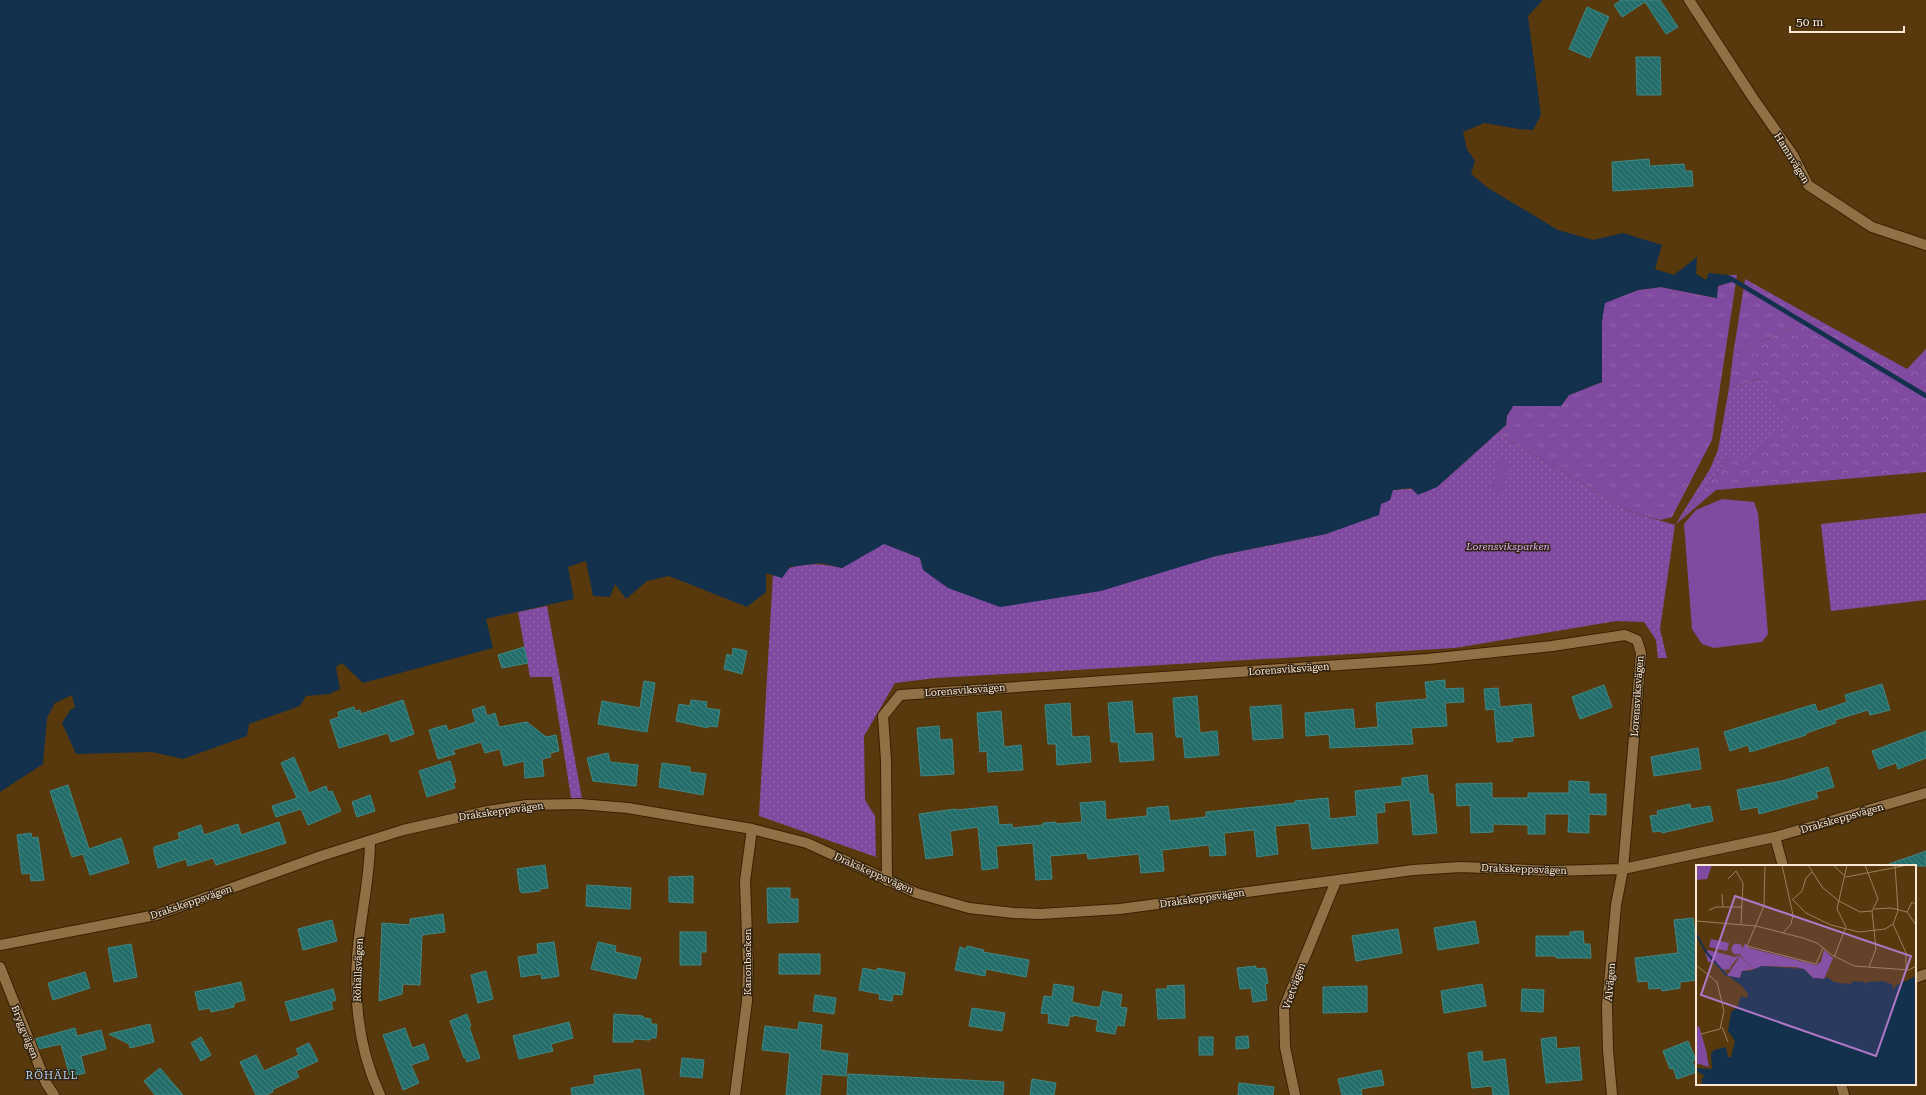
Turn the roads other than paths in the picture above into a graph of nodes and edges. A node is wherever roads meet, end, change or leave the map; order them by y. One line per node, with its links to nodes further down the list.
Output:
1 (1689, 0): 2 (street, Hamnvägen)
2 (1926, 245)
3 (1926, 793): 5 (street, Drakskeppsvägen)
4 (752, 829): 6 (street, Drakskeppsvägen); 9 (street, Drakskeppsvägen); 18 (street, Kanonbacken)
5 (1775, 837): 7 (street); 8 (street, Drakskeppsvägen)
6 (370, 841): 11 (street, Drakskeppsvägen); 17 (street, Röhällsvägen)
7 (1783, 865)
8 (1623, 869): 9 (street, Lorensviksvägen); 10 (street, Drakskeppsvägen); 20 (street, Alvägen)
9 (887, 881): 10 (street, Drakskeppsvägen)
10 (1336, 881): 19 (street, Vretvägen)
11 (0, 945)
12 (0, 967): 16 (street, Bryggvägen)
13 (1926, 974): 14 (street)
14 (1916, 978)
15 (1841, 1085): 21 (street)
16 (54, 1095)
17 (380, 1095)
18 (735, 1095)
19 (1295, 1095)
20 (1612, 1095)
21 (1844, 1095)

